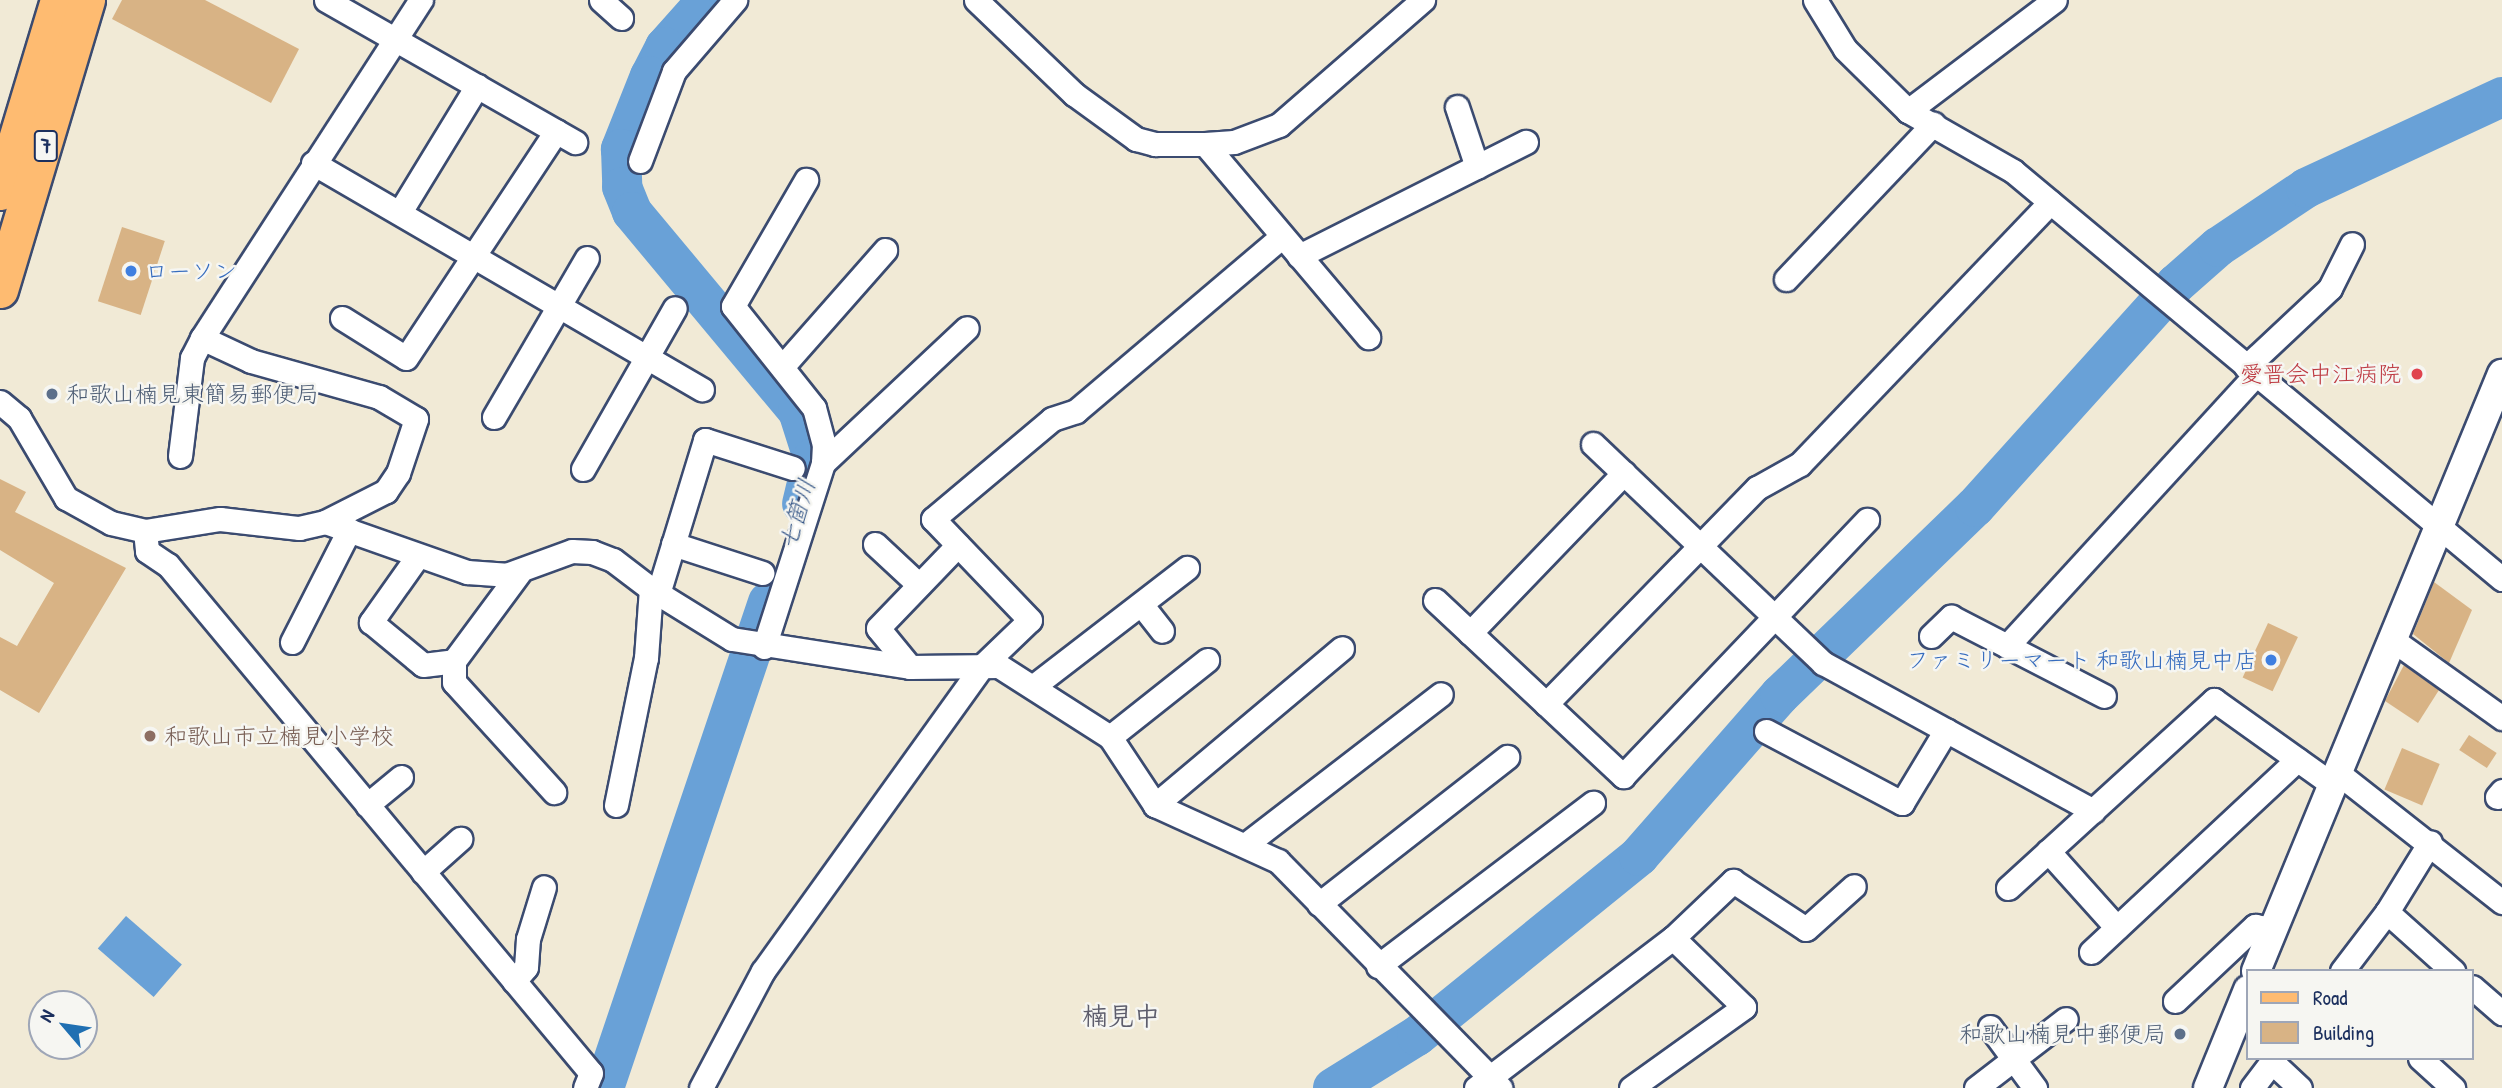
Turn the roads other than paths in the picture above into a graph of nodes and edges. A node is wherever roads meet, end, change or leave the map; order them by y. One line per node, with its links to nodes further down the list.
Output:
1 (58, 0): 23 (main road, 7)
2 (87, 0): 33 (main road, 7)
3 (326, 0): 12 (street)
4 (421, 0): 12 (street)
5 (601, 0): 11 (street)
6 (736, 0): 19 (street)
7 (975, 0): 18 (street)
8 (1423, 0): 18 (street)
9 (1815, 0): 15 (street)
10 (2055, 0): 15 (street)
11 (621, 18)
12 (396, 39): 13 (street); 20 (street)
13 (477, 86): 25 (street); 29 (street)
14 (1457, 107): 21 (street)
15 (1908, 111): 16 (street)
16 (1933, 124): 24 (street); 32 (street)
17 (1526, 142): 21 (street)
18 (1205, 144): 26 (street)
19 (640, 161)
20 (313, 163): 25 (street); 39 (street)
21 (1477, 167): 30 (street)
22 (806, 180): 41 (street)
23 (0, 192)
24 (2050, 202): 42 (street); 61 (street)
25 (400, 212): 29 (street)
26 (1282, 236): 30 (street); 60 (street)
27 (2352, 244): 42 (street)
28 (885, 250): 41 (street)
29 (475, 256): 34 (street); 36 (street)
30 (1299, 256): 38 (street)
31 (587, 258): 34 (street)
32 (1786, 279)
33 (0, 290)
34 (559, 306): 40 (street); 46 (street)
35 (675, 308): 40 (street)
36 (342, 318)
37 (967, 328): 49 (street)
38 (1368, 337)
39 (202, 338): 48 (street); 54 (street)
40 (646, 356): 44 (street); 51 (street)
41 (782, 367): 49 (street)
42 (2251, 371): 55 (street); 78 (street)
43 (2502, 374): 55 (street)
44 (702, 389)
45 (0, 402): 57 (street)
46 (494, 417)
47 (1592, 443): 52 (street)
48 (180, 456)
49 (823, 463): 77 (street)
50 (793, 468): 58 (street)
51 (583, 469)
52 (1624, 473): 61 (street); 73 (street)
53 (1867, 520): 71 (street)
54 (325, 522): 56 (street); 57 (street)
55 (2440, 528): 66 (street); 75 (street)
56 (349, 530): 62 (street); 76 (street)
57 (145, 531): 98 (street)
58 (673, 544): 65 (street); 68 (street)
59 (875, 544): 67 (street)
60 (958, 545): 67 (street); 82 (street)
61 (1700, 546): 71 (street); 87 (street)
62 (417, 556): 64 (street); 81 (street)
63 (1187, 568): 70 (street)
64 (519, 573): 68 (street); 81 (street)
65 (762, 573)
66 (2502, 579)
67 (919, 586): 83 (street)
68 (654, 592): 77 (street); 99 (street)
69 (1435, 600): 73 (street)
70 (1141, 604): 72 (street); 84 (street)
71 (1774, 618): 87 (street); 89 (street)
72 (1162, 631)
73 (1470, 633): 87 (street)
74 (1931, 636): 78 (street)
75 (2393, 640): 88 (street); 95 (street)
76 (292, 642)
77 (755, 645): 83 (street)
78 (2007, 646): 86 (street)
79 (1342, 648): 100 (street)
80 (1207, 660): 91 (street)
81 (454, 661): 96 (street)
82 (982, 666): 83 (street); 84 (street); 133 (street)
83 (910, 667)
84 (1035, 685): 91 (street)
85 (1441, 694): 104 (street)
86 (2104, 696)
87 (1546, 704)
88 (2502, 718)
89 (1946, 730): 90 (street); 101 (street)
90 (1766, 731)
91 (1110, 737): 100 (street)
92 (1507, 757): 111 (street)
93 (2297, 760): 95 (street); 101 (street); 113 (street)
94 (401, 778): 98 (street)
95 (2335, 779): 103 (street); 114 (street)
96 (554, 792)
97 (1593, 803): 117 (street)
98 (368, 805): 106 (street)
99 (616, 805)
100 (1155, 805): 104 (street)
101 (2093, 811): 105 (street)
102 (460, 839): 106 (street)
103 (2430, 842): 110 (street); 112 (street)
104 (1245, 845): 111 (street)
105 (2049, 851): 109 (street); 113 (street)
106 (423, 872): 121 (street)
107 (1854, 886): 115 (street)
108 (544, 887): 121 (street)
109 (2008, 888)
110 (2502, 902)
111 (1318, 904): 117 (street)
112 (2387, 912): 119 (street); 120 (street)
113 (2117, 928): 116 (street)
114 (2273, 929): 118 (street); 124 (street)
115 (1673, 938): 131 (street); 134 (street)
116 (2091, 952)
117 (1378, 967): 131 (street)
118 (2257, 969)
119 (2344, 969)
120 (2452, 969)
121 (514, 981): 132 (street)
122 (2474, 989): 125 (street)
123 (2246, 995): 137 (street)
124 (2175, 1001)
125 (2502, 1013)
126 (2066, 1020): 128 (street)
127 (1990, 1027): 128 (street)
128 (2014, 1059): 135 (street); 136 (street)
129 (2274, 1060): 138 (street); 139 (street)
130 (2422, 1060): 140 (street)
131 (1489, 1085)
132 (585, 1088)
133 (701, 1088)
134 (1631, 1088)
135 (1976, 1088)
136 (2035, 1088)
137 (2208, 1088)
138 (2252, 1088)
139 (2300, 1088)
140 (2453, 1088)

